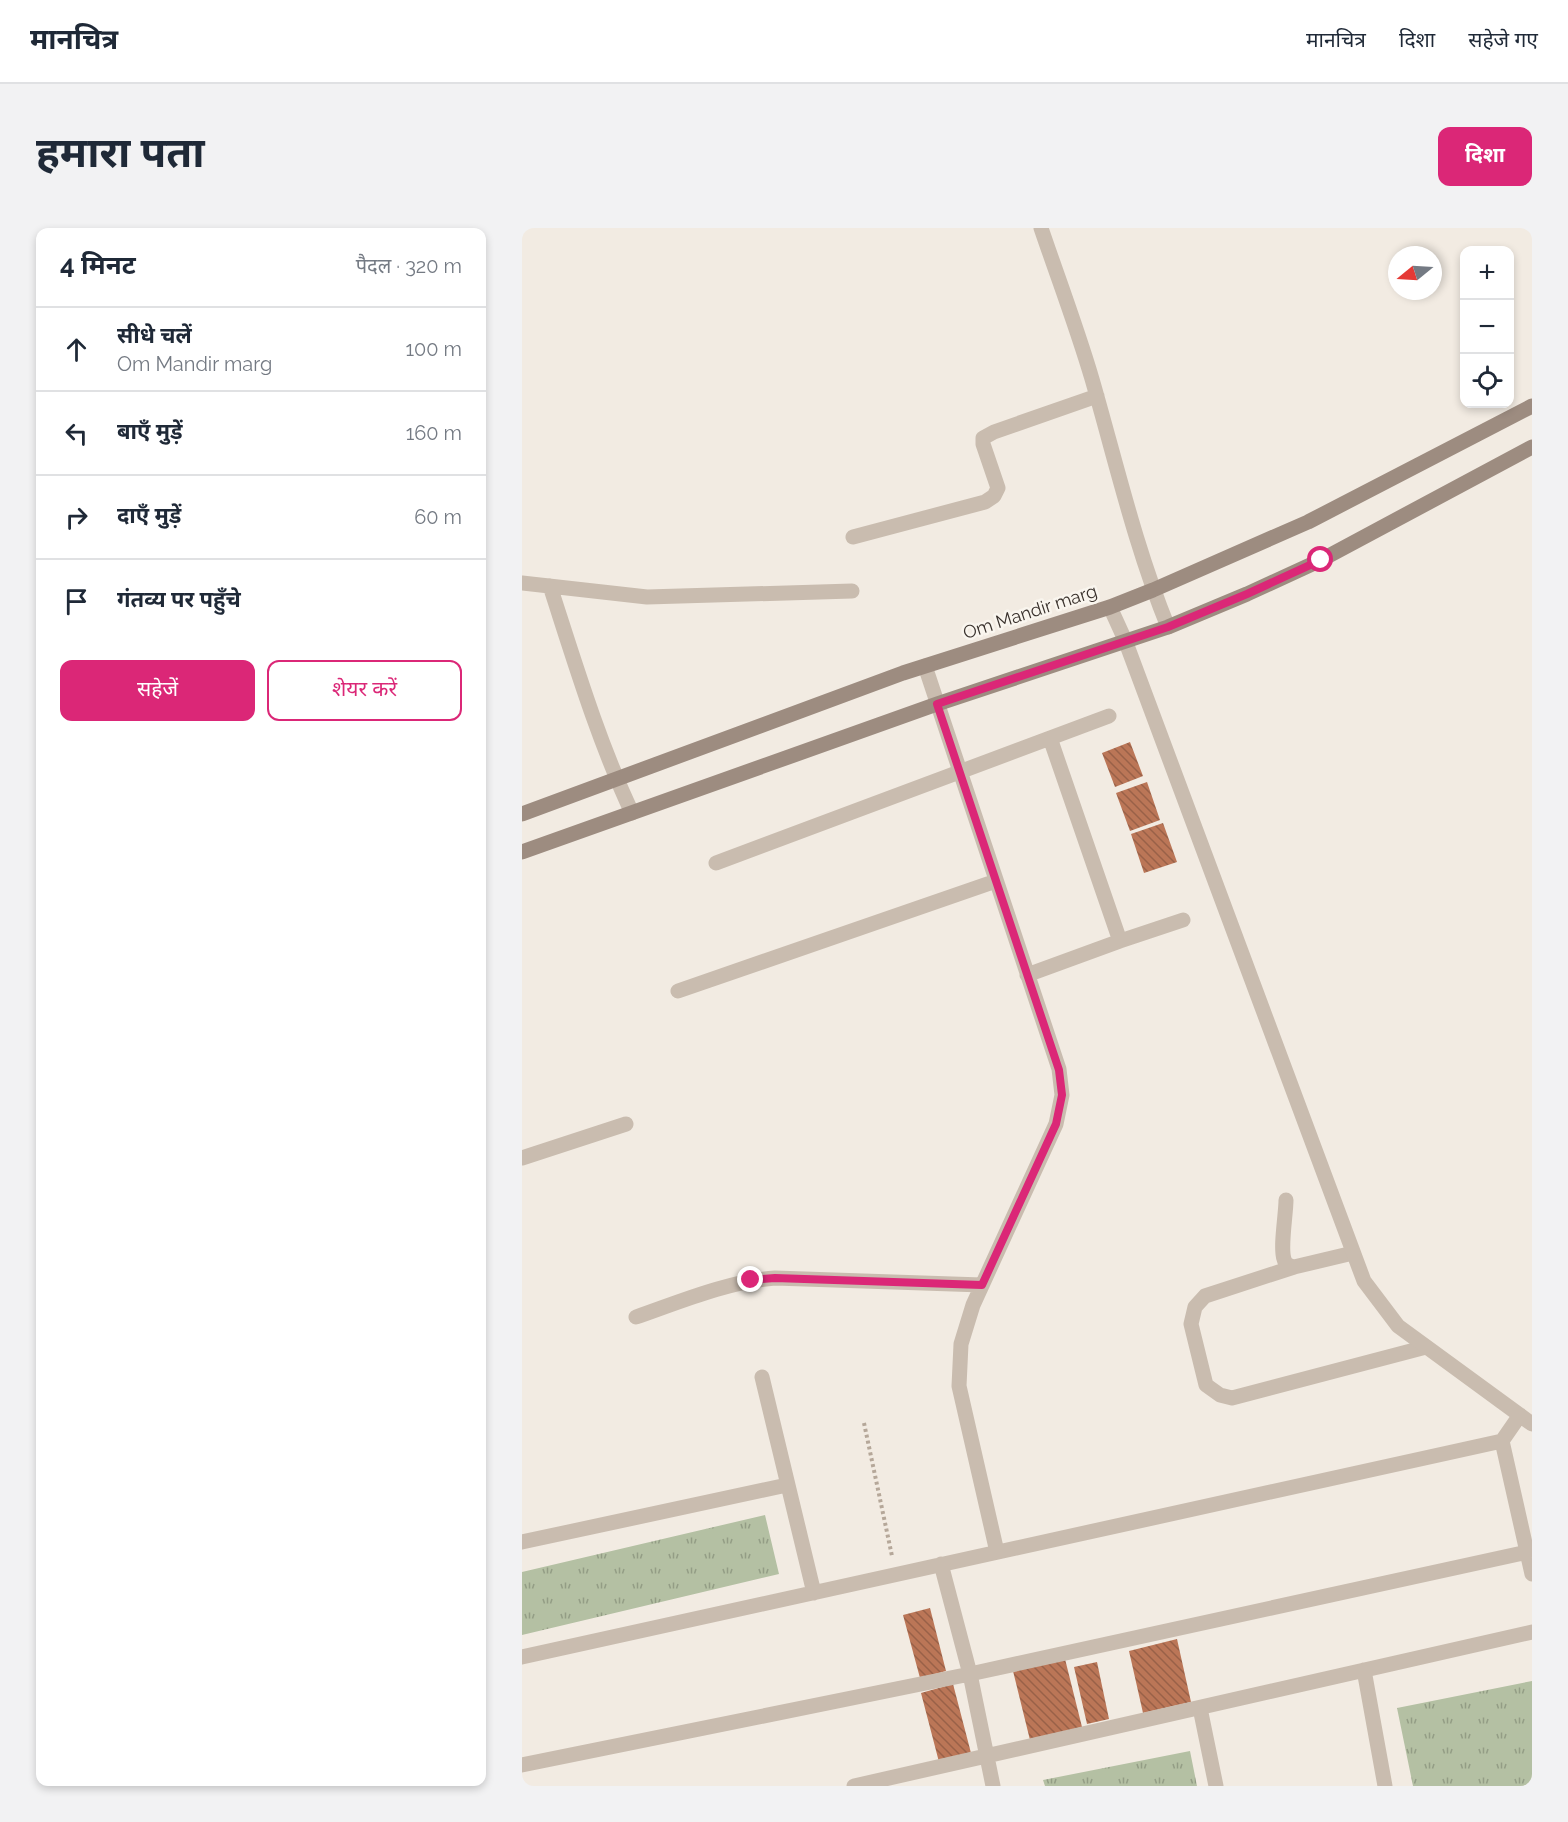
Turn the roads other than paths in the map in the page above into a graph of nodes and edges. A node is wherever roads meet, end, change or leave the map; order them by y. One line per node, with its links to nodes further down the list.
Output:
1 (1041, 228): 2 (street)
2 (1097, 396): 5 (street); 8 (street)
3 (1532, 406): 8 (main road, Om Mandir marg)
4 (1532, 447): 11 (main road)
5 (853, 537)
6 (522, 583): 7 (street)
7 (550, 586): 9 (street); 18 (street)
8 (1153, 590): 10 (main road, Om Mandir marg); 11 (street)
9 (852, 591)
10 (1110, 607): 12 (street); 13 (main road, Om Mandir marg)
11 (1168, 627): 12 (main road)
12 (1125, 640): 14 (main road); 31 (street)
13 (925, 666): 14 (street); 18 (main road, Om Mandir marg)
14 (937, 704): 17 (street); 19 (main road)
15 (1109, 716): 16 (street)
16 (1050, 738): 17 (street); 25 (street)
17 (959, 773): 22 (street); 23 (street)
18 (616, 778): 19 (street); 20 (main road, Om Mandir marg)
19 (632, 813): 21 (main road)
20 (522, 814)
21 (522, 852)
22 (716, 863)
23 (996, 881): 26 (street); 27 (street)
24 (1184, 920): 25 (street)
25 (1120, 941): 26 (street)
26 (1027, 975): 33 (street)
27 (678, 991)
28 (626, 1124): 29 (street)
29 (522, 1158)
30 (1286, 1200): 32 (street)
31 (1353, 1253): 32 (street); 35 (street)
32 (1294, 1267): 35 (street)
33 (982, 1285): 34 (street); 41 (street)
34 (636, 1317)
35 (1426, 1347): 37 (street)
36 (762, 1377): 39 (street)
37 (1526, 1419): 38 (street)
38 (1502, 1441): 41 (street); 42 (street)
39 (787, 1485): 40 (street); 45 (street)
40 (522, 1542)
41 (997, 1552): 43 (street)
42 (1527, 1552): 44 (street); 49 (street)
43 (941, 1564): 45 (street); 49 (street)
44 (1532, 1574)
45 (814, 1593): 47 (street)
46 (1532, 1632): 48 (street)
47 (522, 1657)
48 (1364, 1670): 50 (street); 56 (street)
49 (970, 1674): 51 (street); 52 (street)
50 (1200, 1708): 51 (street); 55 (street)
51 (986, 1756): 53 (street); 54 (street)
52 (522, 1765)
53 (854, 1786)
54 (993, 1786)
55 (1216, 1786)
56 (1385, 1786)

